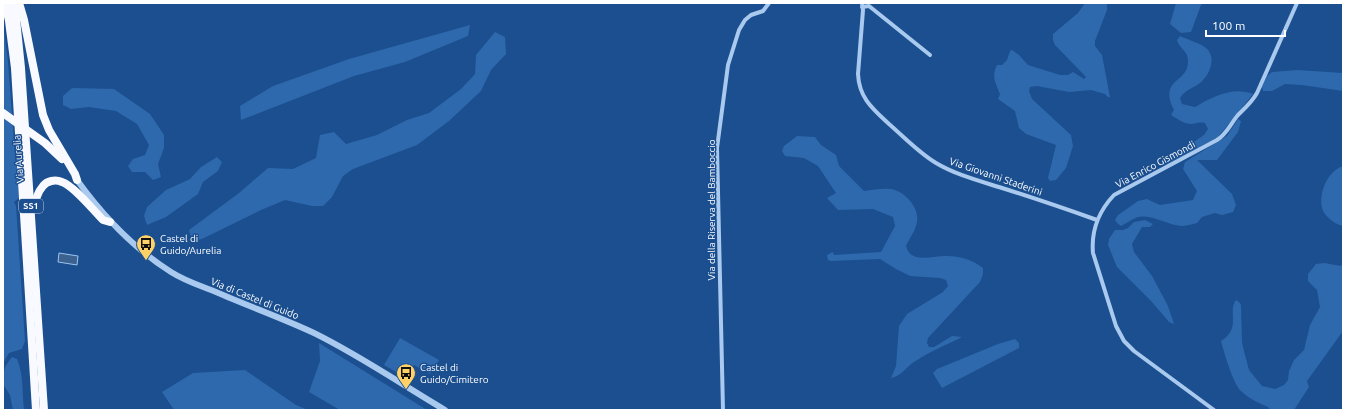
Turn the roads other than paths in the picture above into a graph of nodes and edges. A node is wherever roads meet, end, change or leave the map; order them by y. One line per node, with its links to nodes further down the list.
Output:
1 (5, 3): 13 (highway, Via Aurelia / SS1)
2 (12, 3): 12 (highway, Via Aurelia / SS1)
3 (18, 3): 9 (highway)
4 (768, 3): 16 (street, Via della Riserva del Bamboccio)
5 (1297, 3): 10 (street, Via Enrico Gismondi)
6 (862, 5): 7 (street); 10 (street, Via Giovanni Staderini)
7 (930, 55)
8 (6, 115): 9 (highway)
9 (77, 180): 11 (street, Via di Castel di Guido)
10 (1097, 220): 17 (street, Via Enrico Gismondi)
11 (110, 222): 12 (highway); 15 (street, Via di Castel di Guido)
12 (39, 331): 14 (highway, Via Aurelia / SS1)
13 (36, 410)
14 (44, 410)
15 (445, 410)
16 (723, 410)
17 (1214, 410)

